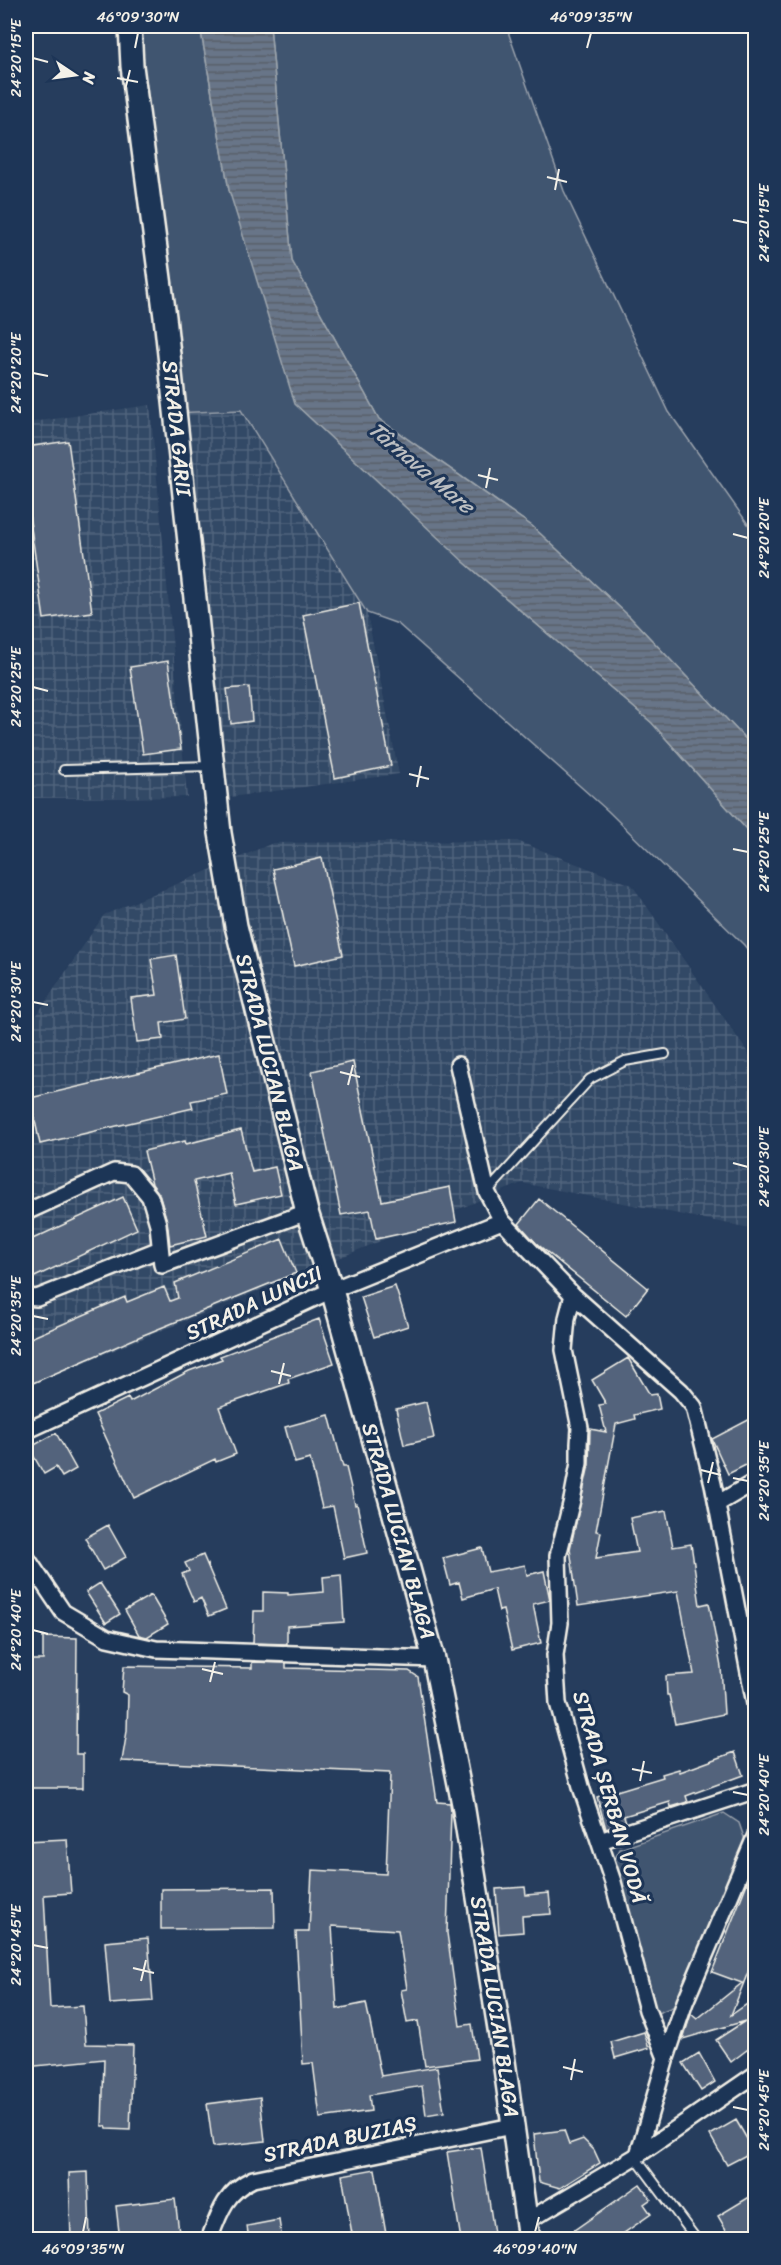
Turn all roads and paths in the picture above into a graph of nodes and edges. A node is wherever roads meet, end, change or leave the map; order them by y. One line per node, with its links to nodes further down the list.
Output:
1 (130, 26): 2 (street, STRADA GĂRII)
2 (213, 766): 3 (lane); 4 (street, STRADA GĂRII)
3 (64, 770)
4 (220, 833): 9 (street, STRADA LUCIAN BLAGA)
5 (665, 1054): 7 (lane)
6 (458, 1065): 7 (street)
7 (487, 1192): 10 (street)
8 (26, 1212): 11 (street)
9 (307, 1212): 11 (street); 12 (street, STRADA LUCIAN BLAGA)
10 (502, 1221): 12 (street, STRADA LUNCII); 13 (street)
11 (160, 1249): 14 (street)
12 (332, 1290): 15 (street, STRADA LUNCII); 19 (street, STRADA LUCIAN BLAGA)
13 (573, 1295): 17 (street); 23 (street, STRADA ȘERBAN VODĂ)
14 (26, 1297)
15 (26, 1431)
16 (756, 1481): 17 (street)
17 (717, 1504): 20 (street)
18 (26, 1557): 19 (street)
19 (434, 1659): 26 (street, STRADA LUCIAN BLAGA)
20 (756, 1709)
21 (756, 1790): 23 (street)
22 (756, 1835): 24 (street)
23 (600, 1840): 24 (street, STRADA ȘERBAN VODĂ)
24 (666, 2058): 27 (street)
25 (756, 2074): 27 (street)
26 (512, 2126): 28 (street, STRADA LUCIAN BLAGA); 29 (street, STRADA BUZIAȘ)
27 (637, 2156): 28 (street); 30 (lane)
28 (528, 2230)
29 (208, 2240)
30 (697, 2240)

